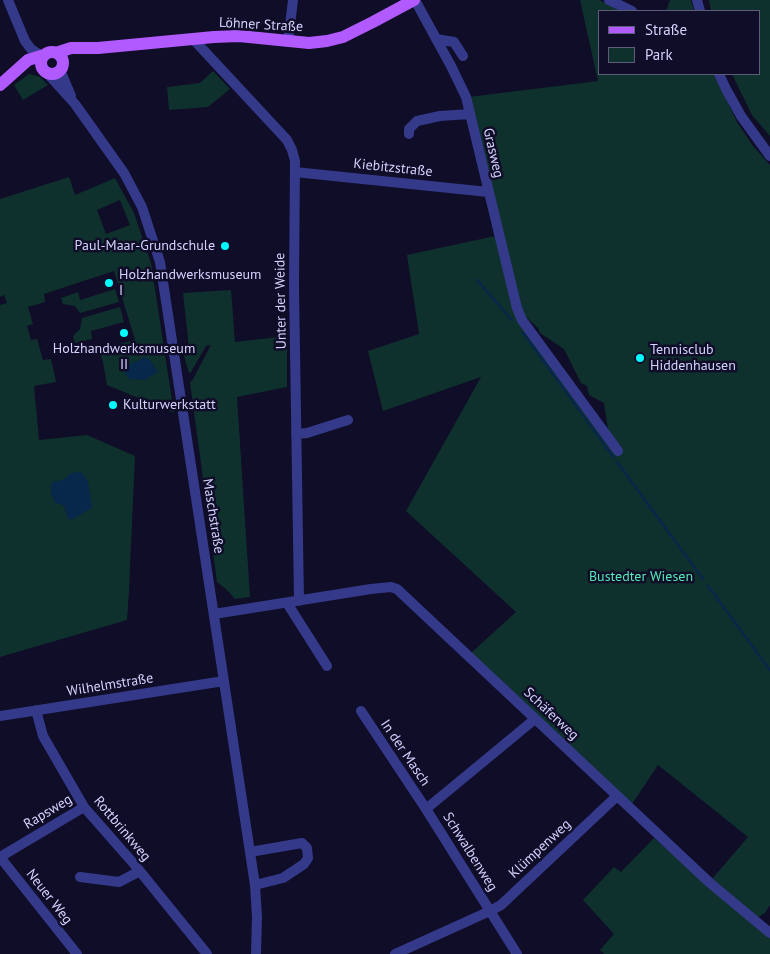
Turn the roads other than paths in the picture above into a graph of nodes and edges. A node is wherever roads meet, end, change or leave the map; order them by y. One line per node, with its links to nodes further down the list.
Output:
1 (8, 0): 10 (street, Maschstraße)
2 (293, 0): 8 (street)
3 (414, 0): 6 (street, Grasweg); 8 (main road, Löhner Straße)
4 (609, 0): 5 (street)
5 (630, 10)
6 (436, 39): 9 (street); 13 (street, Grasweg)
7 (194, 40): 8 (main road, Löhner Straße); 10 (main road, Löhner Straße); 16 (street, Unter der Weide)
8 (288, 42)
9 (462, 56)
10 (50, 62): 12 (main road, Löhner Straße); 23 (street, Maschstraße)
11 (720, 75): 15 (street)
12 (2, 84)
13 (470, 114): 14 (street); 17 (street, Grasweg)
14 (409, 134)
15 (770, 156)
16 (295, 172): 17 (street, Kiebitzstraße); 19 (street, Unter der Weide)
17 (488, 192): 20 (street, Grasweg)
18 (348, 420): 19 (street)
19 (296, 434): 21 (street, Unter der Weide)
20 (618, 451)
21 (299, 601): 22 (street, Schäferweg); 29 (street, Schäferweg)
22 (287, 603): 23 (street, Schäferweg); 24 (street)
23 (214, 614): 25 (street, Maschstraße)
24 (327, 666)
25 (224, 681): 26 (street, Wilhelmstraße); 33 (street, Maschstraße)
26 (36, 710): 28 (street, Wilhelmstraße); 31 (street, Rottbrinkweg)
27 (361, 711): 32 (street, In der Masch)
28 (0, 716)
29 (535, 719): 30 (street, Schäferweg); 32 (street, Schwalbenweg)
30 (617, 796): 38 (street, Klümpenweg); 39 (street, Schäferweg)
31 (84, 807): 34 (street, Rapsweg); 35 (street, Rottbrinkweg)
32 (426, 809): 38 (street, Schwalbenweg)
33 (250, 852): 37 (street, Maschstraße); 37 (street)
34 (0, 857): 40 (street, Neuer Weg)
35 (140, 871): 36 (street); 41 (street, Rottbrinkweg)
36 (80, 876)
37 (254, 884): 42 (street, Maschstraße)
38 (490, 911): 43 (street, Klümpenweg); 44 (street, Schwalbenweg)
39 (770, 933)
40 (77, 954)
41 (207, 954)
42 (256, 954)
43 (395, 954)
44 (517, 954)

